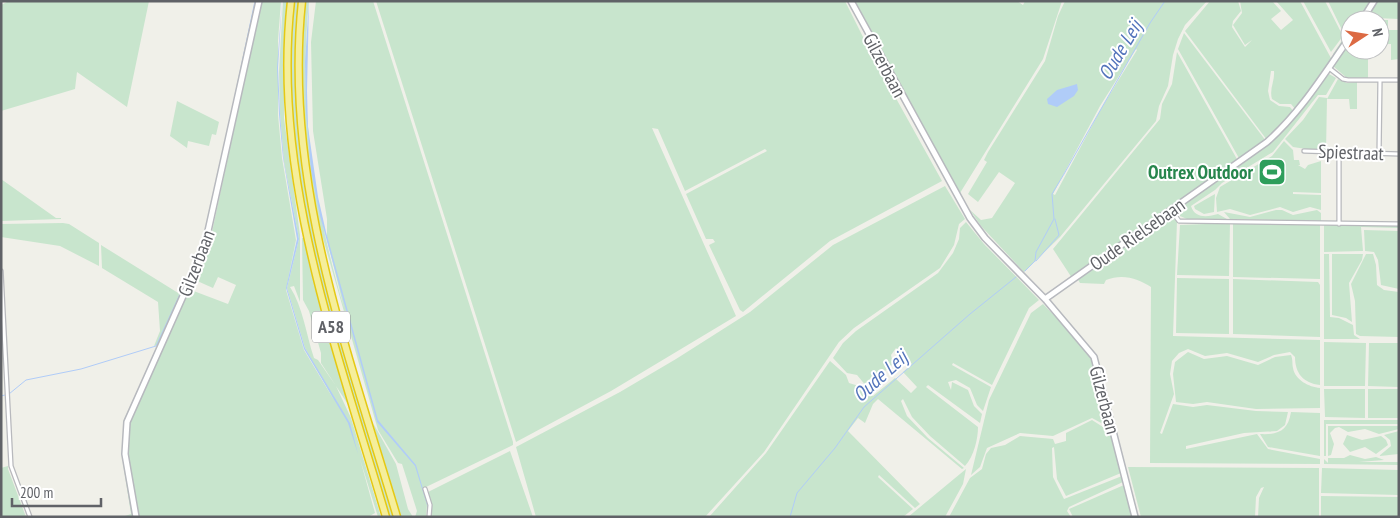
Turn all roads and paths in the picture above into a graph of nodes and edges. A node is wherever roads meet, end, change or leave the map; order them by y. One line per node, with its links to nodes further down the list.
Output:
1 (259, 1): 20 (street, Gilzerbaan)
2 (291, 1): 21 (highway, A58)
3 (302, 1): 22 (highway, A58)
4 (851, 1): 17 (street, Gilzerbaan)
5 (1340, 52): 6 (street, Oude Rielsebaan)
6 (1329, 68): 7 (street); 13 (street, Oude Rielsebaan)
7 (1380, 80): 8 (street); 11 (street)
8 (1399, 80)
9 (1304, 151): 10 (street, Spiestraat)
10 (1339, 154): 11 (street, Spiestraat); 14 (street)
11 (1379, 154): 12 (street, Spiestraat)
12 (1399, 154)
13 (1171, 210): 14 (street); 17 (street, Oude Rielsebaan)
14 (1339, 224): 15 (street)
15 (1399, 224)
16 (1, 271): 19 (street)
17 (1045, 299): 24 (street, Gilzerbaan)
18 (426, 489): 23 (street)
19 (30, 517)
20 (136, 517)
21 (386, 517)
22 (397, 517)
23 (429, 517)
24 (1135, 517)

